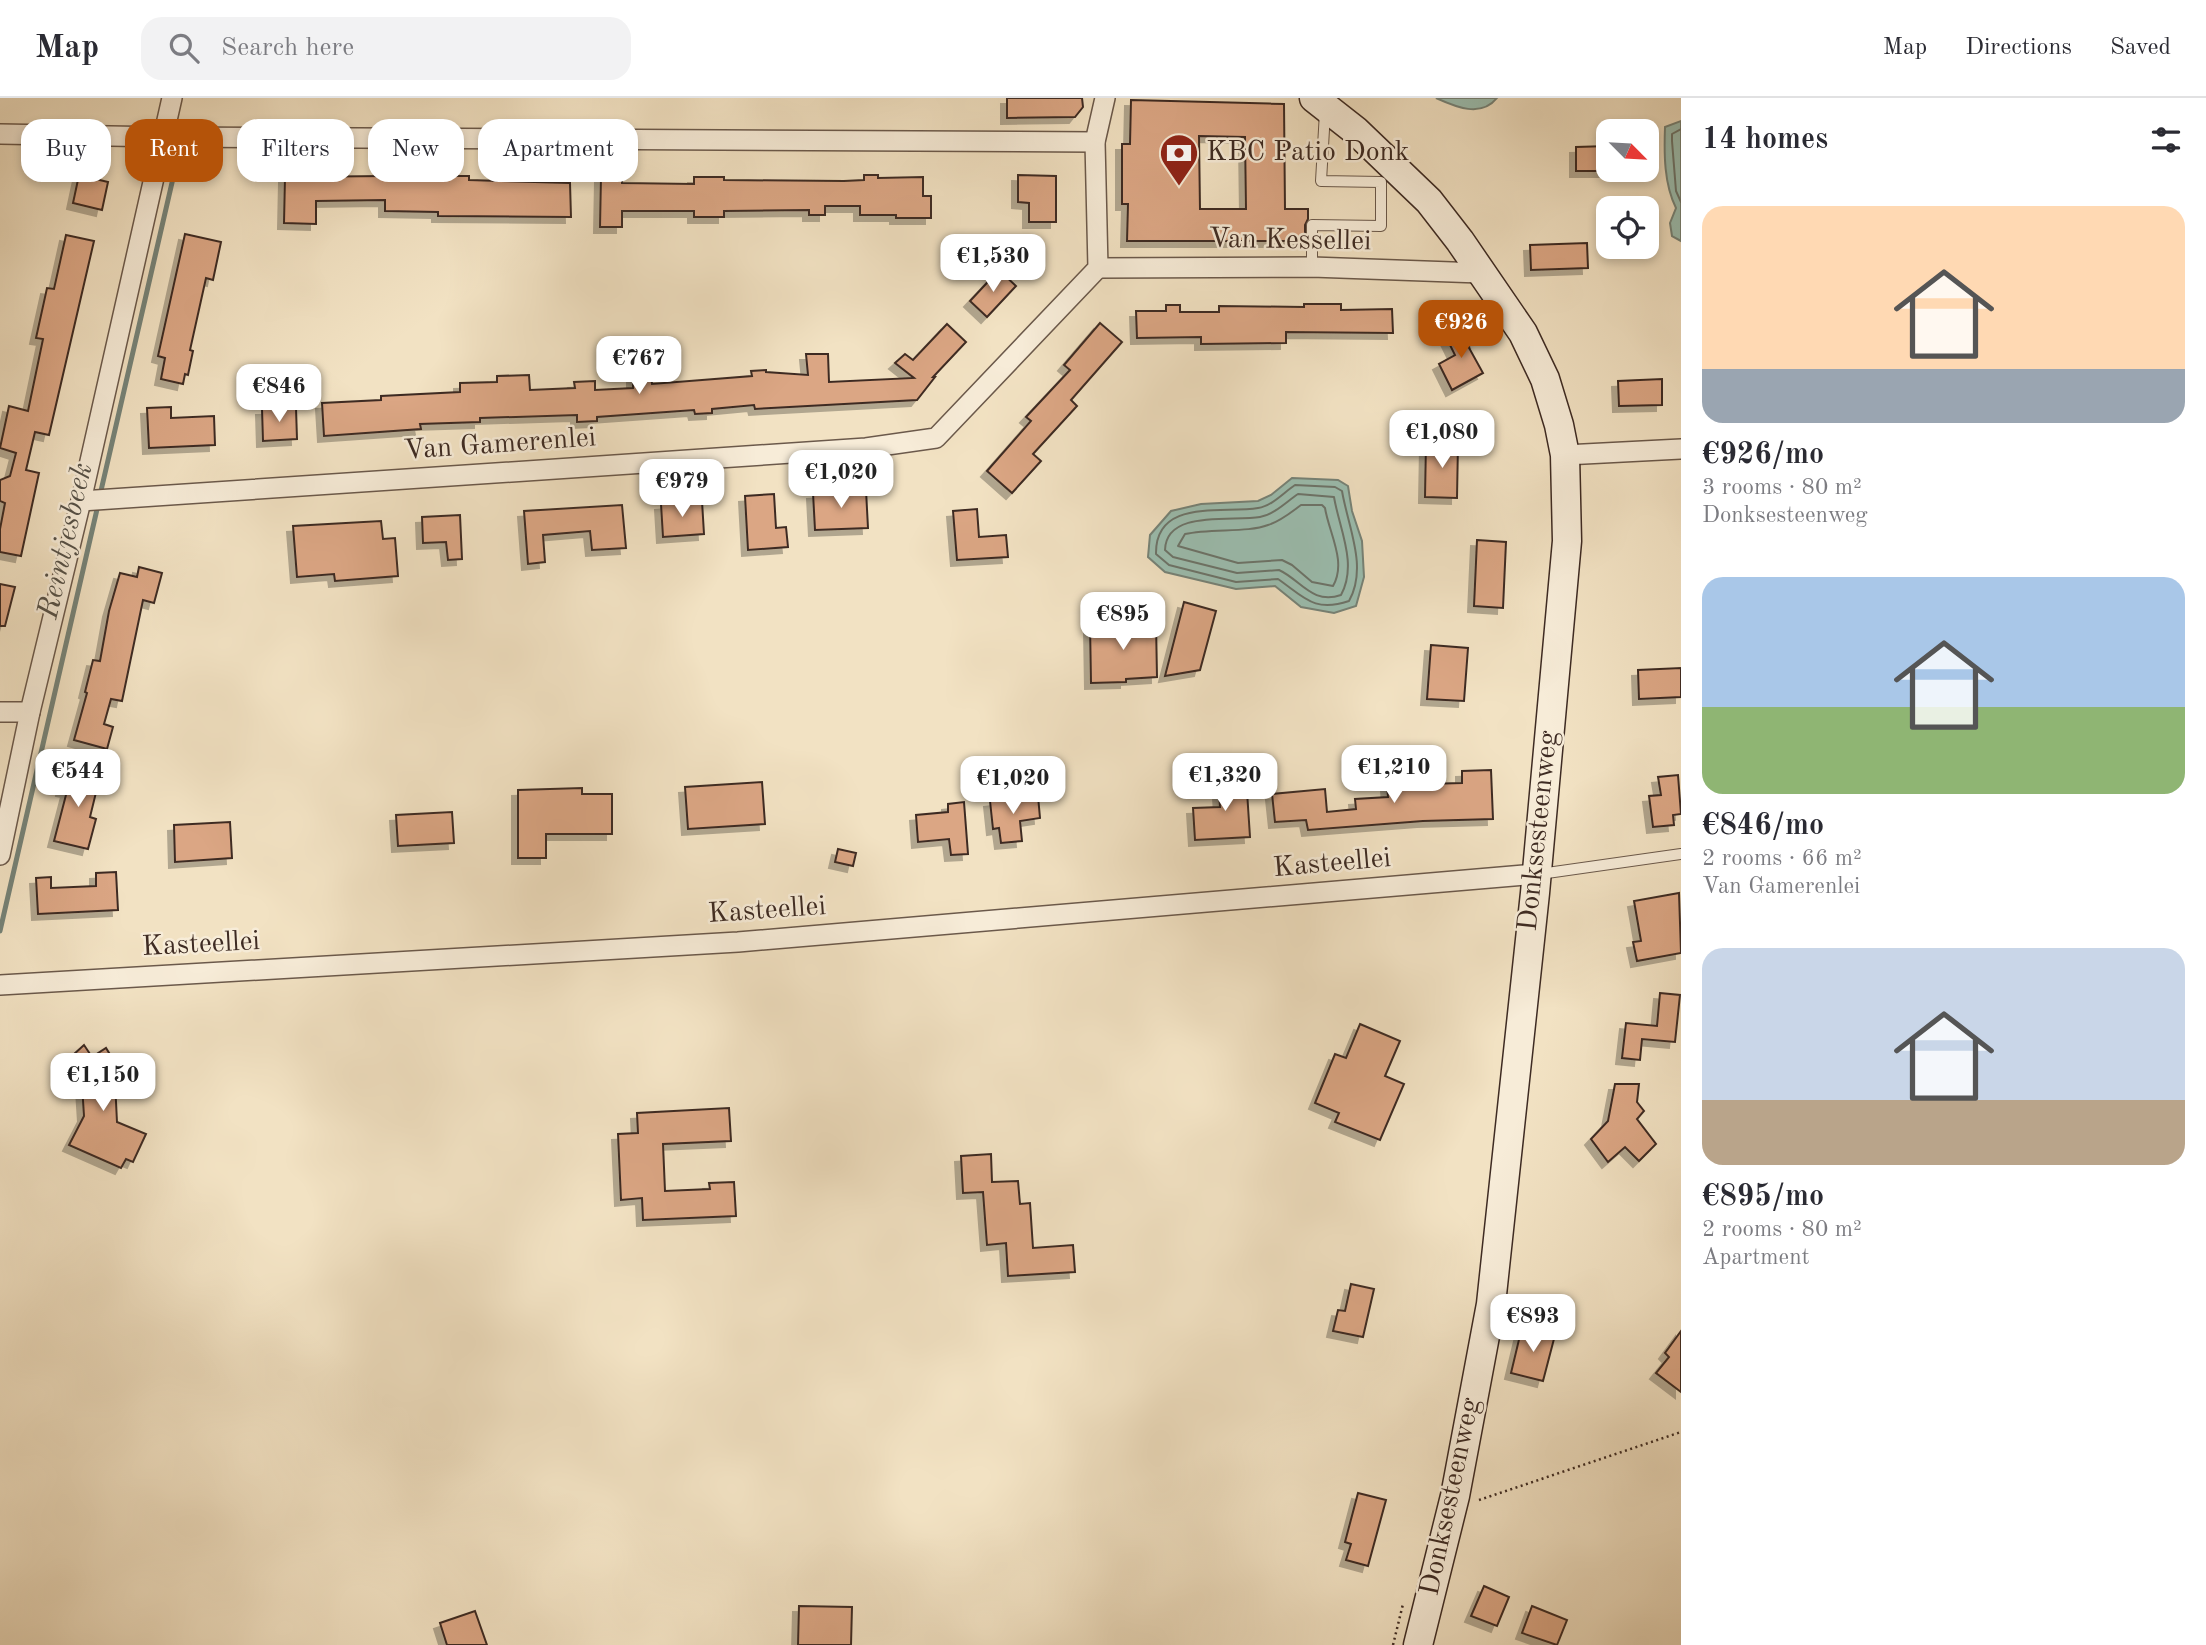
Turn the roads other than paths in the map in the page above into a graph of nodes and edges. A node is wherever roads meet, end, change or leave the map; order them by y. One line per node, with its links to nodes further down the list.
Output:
1 (173, 98): 4 (street)
2 (1105, 98): 8 (street)
3 (1320, 103): 10 (lane); 12 (street, Donksesteenweg)
4 (169, 119)
5 (0, 134): 6 (street)
6 (125, 136)
7 (223, 137): 8 (street)
8 (1095, 142): 11 (street)
9 (155, 182): 15 (street)
10 (1312, 267): 11 (street, Van Kessellei); 12 (street, Van Kessellei)
11 (1098, 268): 15 (street, Van Gamerenlei)
12 (1480, 272): 14 (street, Donksesteenweg)
13 (1681, 449): 14 (street)
14 (1565, 455): 20 (street, Donksesteenweg)
15 (81, 500): 17 (street)
16 (0, 712): 17 (street)
17 (30, 712): 19 (street)
18 (1681, 854): 20 (lane)
19 (0, 855)
20 (1536, 874): 21 (street, Kasteellei); 22 (street, Donksesteenweg)
21 (0, 985)
22 (1422, 1644)

